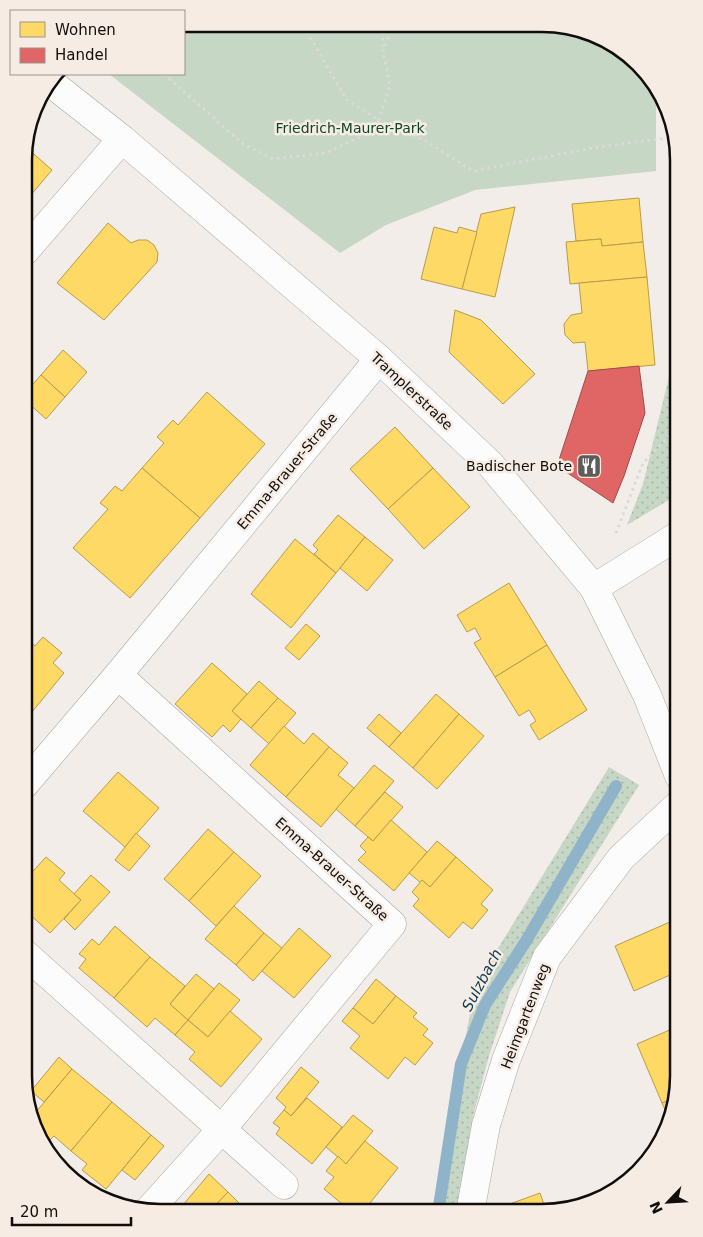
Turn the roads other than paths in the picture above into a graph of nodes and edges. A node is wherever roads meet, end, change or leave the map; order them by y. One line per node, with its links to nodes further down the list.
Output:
1 (56, 87): 2 (street, Tramplerstraße)
2 (122, 139): 3 (street); 4 (street, Tramplerstraße)
3 (32, 243)
4 (380, 359): 6 (street, Tramplerstraße); 7 (street, Emma-Brauer-Straße)
5 (670, 541): 6 (street)
6 (594, 588): 8 (street, Tramplerstraße)
7 (118, 675): 9 (street, Emma-Brauer-Straße); 12 (street, Emma-Brauer-Straße)
8 (670, 753)
9 (32, 764)
10 (670, 813): 15 (street, Heimgartenweg)
11 (32, 960): 12 (street)
12 (221, 1130): 13 (street); 14 (street, Emma-Brauer-Straße)
13 (284, 1185)
14 (155, 1204)
15 (472, 1204)

